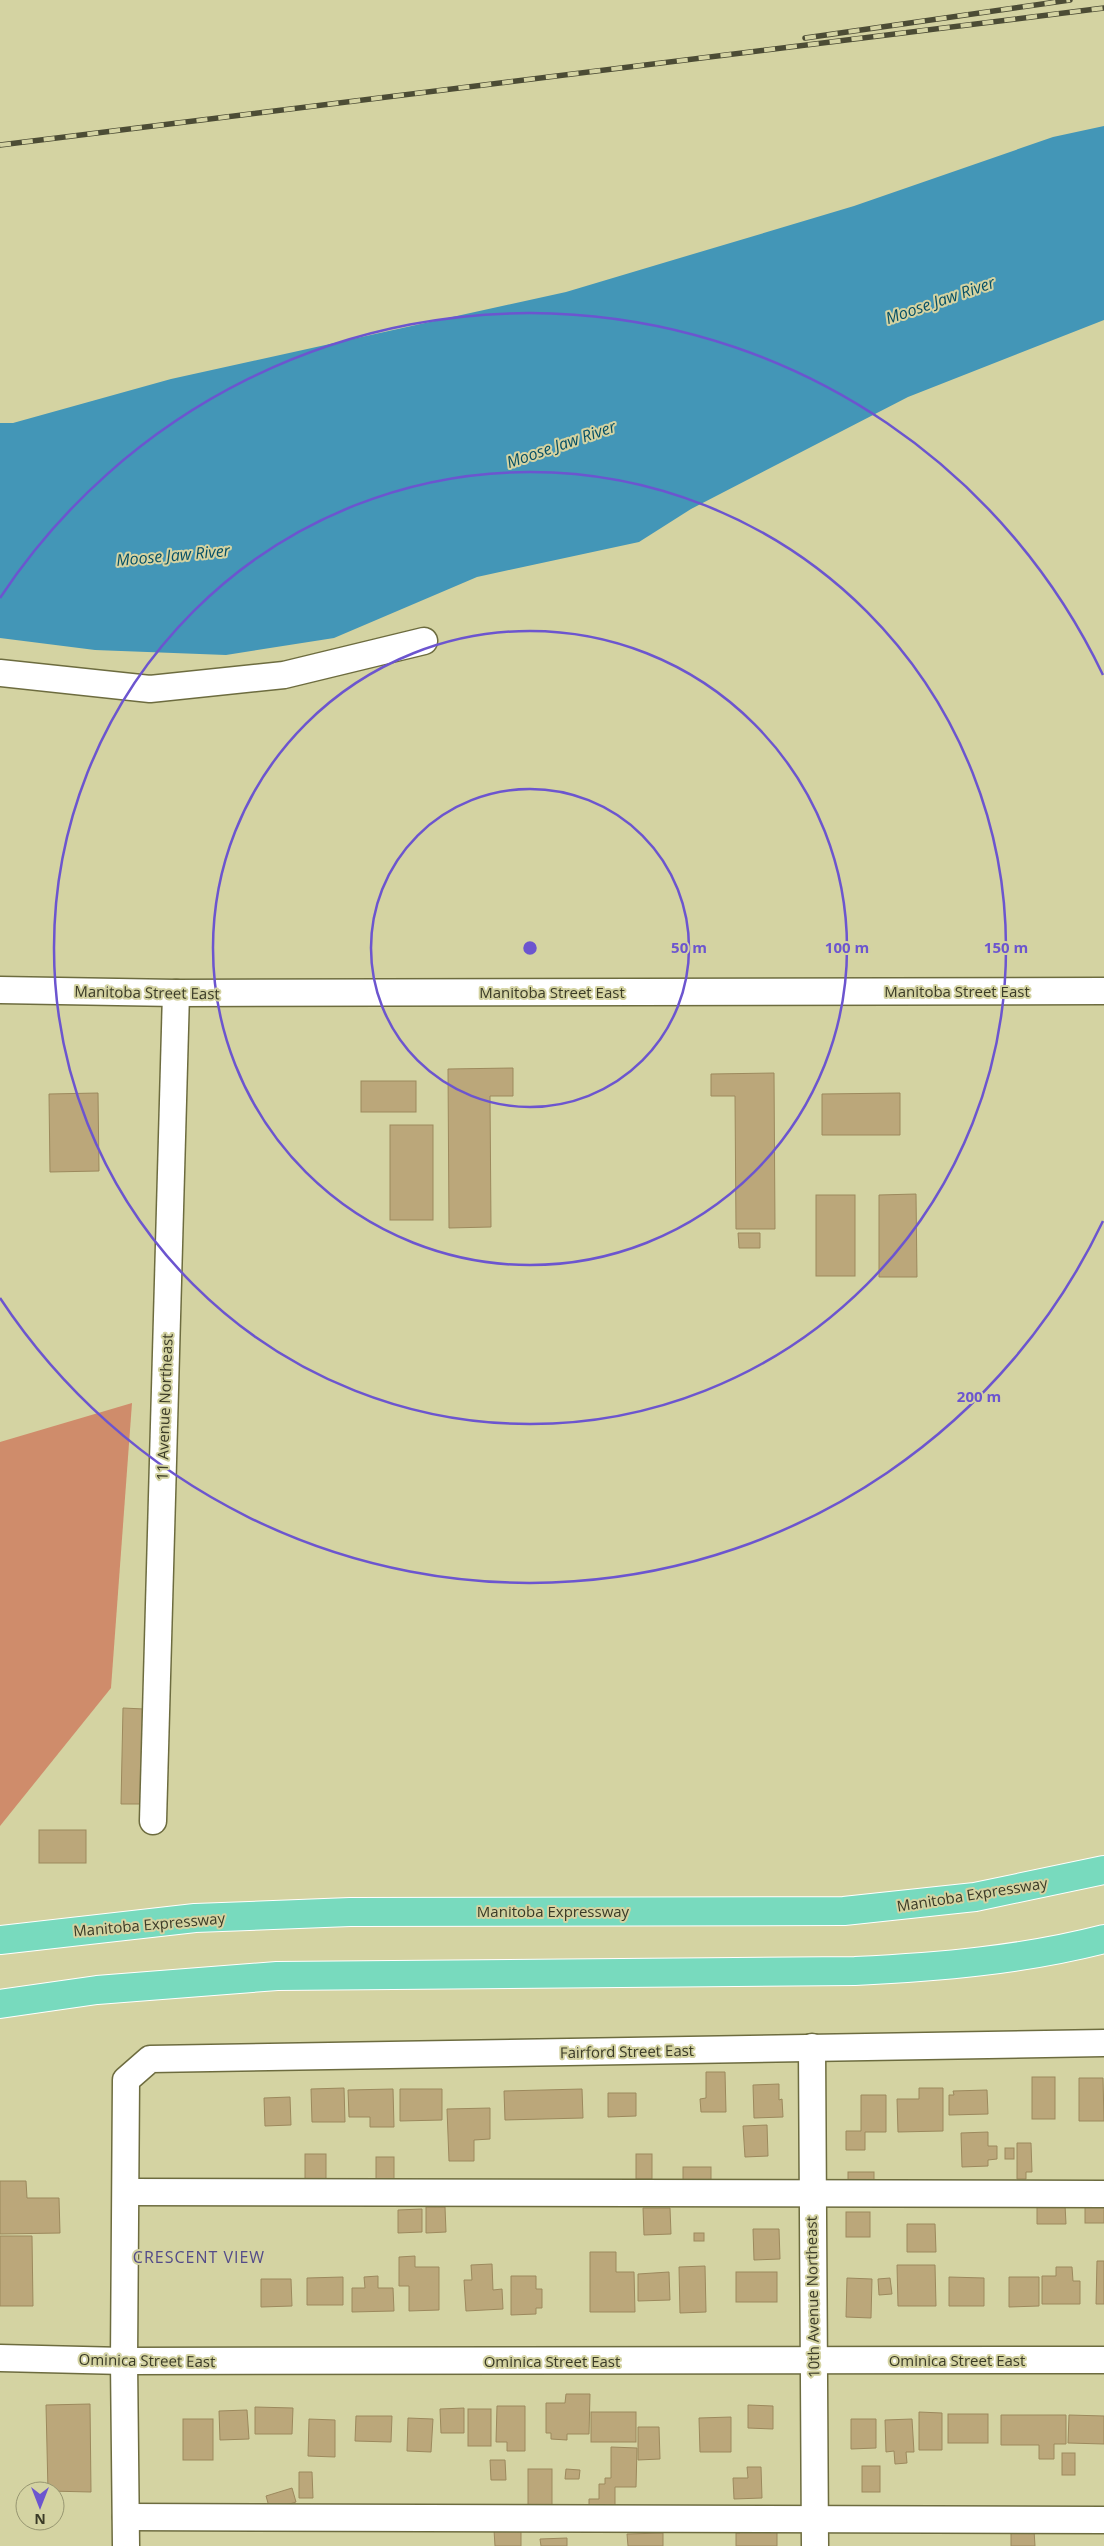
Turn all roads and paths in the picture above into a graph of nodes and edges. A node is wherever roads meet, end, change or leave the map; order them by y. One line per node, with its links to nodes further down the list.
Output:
1 (424, 641): 2 (street)
2 (0, 673)
3 (0, 990): 5 (street, Manitoba Street East)
4 (1104, 991): 5 (street, Manitoba Street East)
5 (176, 993): 6 (street, 11 Avenue Northeast)
6 (153, 1821)
7 (1104, 1870): 9 (main road, Manitoba Expressway)
8 (1104, 1939): 10 (main road)
9 (0, 1940)
10 (0, 2004)
11 (1104, 2043): 12 (street, Fairford Street East)
12 (812, 2047): 13 (street, Fairford Street East); 15 (street, 10th Avenue Northeast)
13 (126, 2192): 15 (street); 18 (street)
14 (1104, 2194): 15 (street)
15 (811, 2195): 19 (street, 10th Avenue Northeast)
16 (0, 2358): 18 (street, Ominica Street East)
17 (1104, 2360): 19 (street, Ominica Street East)
18 (124, 2361): 19 (street, Ominica Street East); 20 (street)
19 (813, 2361): 22 (street, 10th Avenue Northeast)
20 (126, 2517): 22 (street); 23 (street)
21 (1104, 2520): 22 (street)
22 (815, 2533)
23 (126, 2546)

